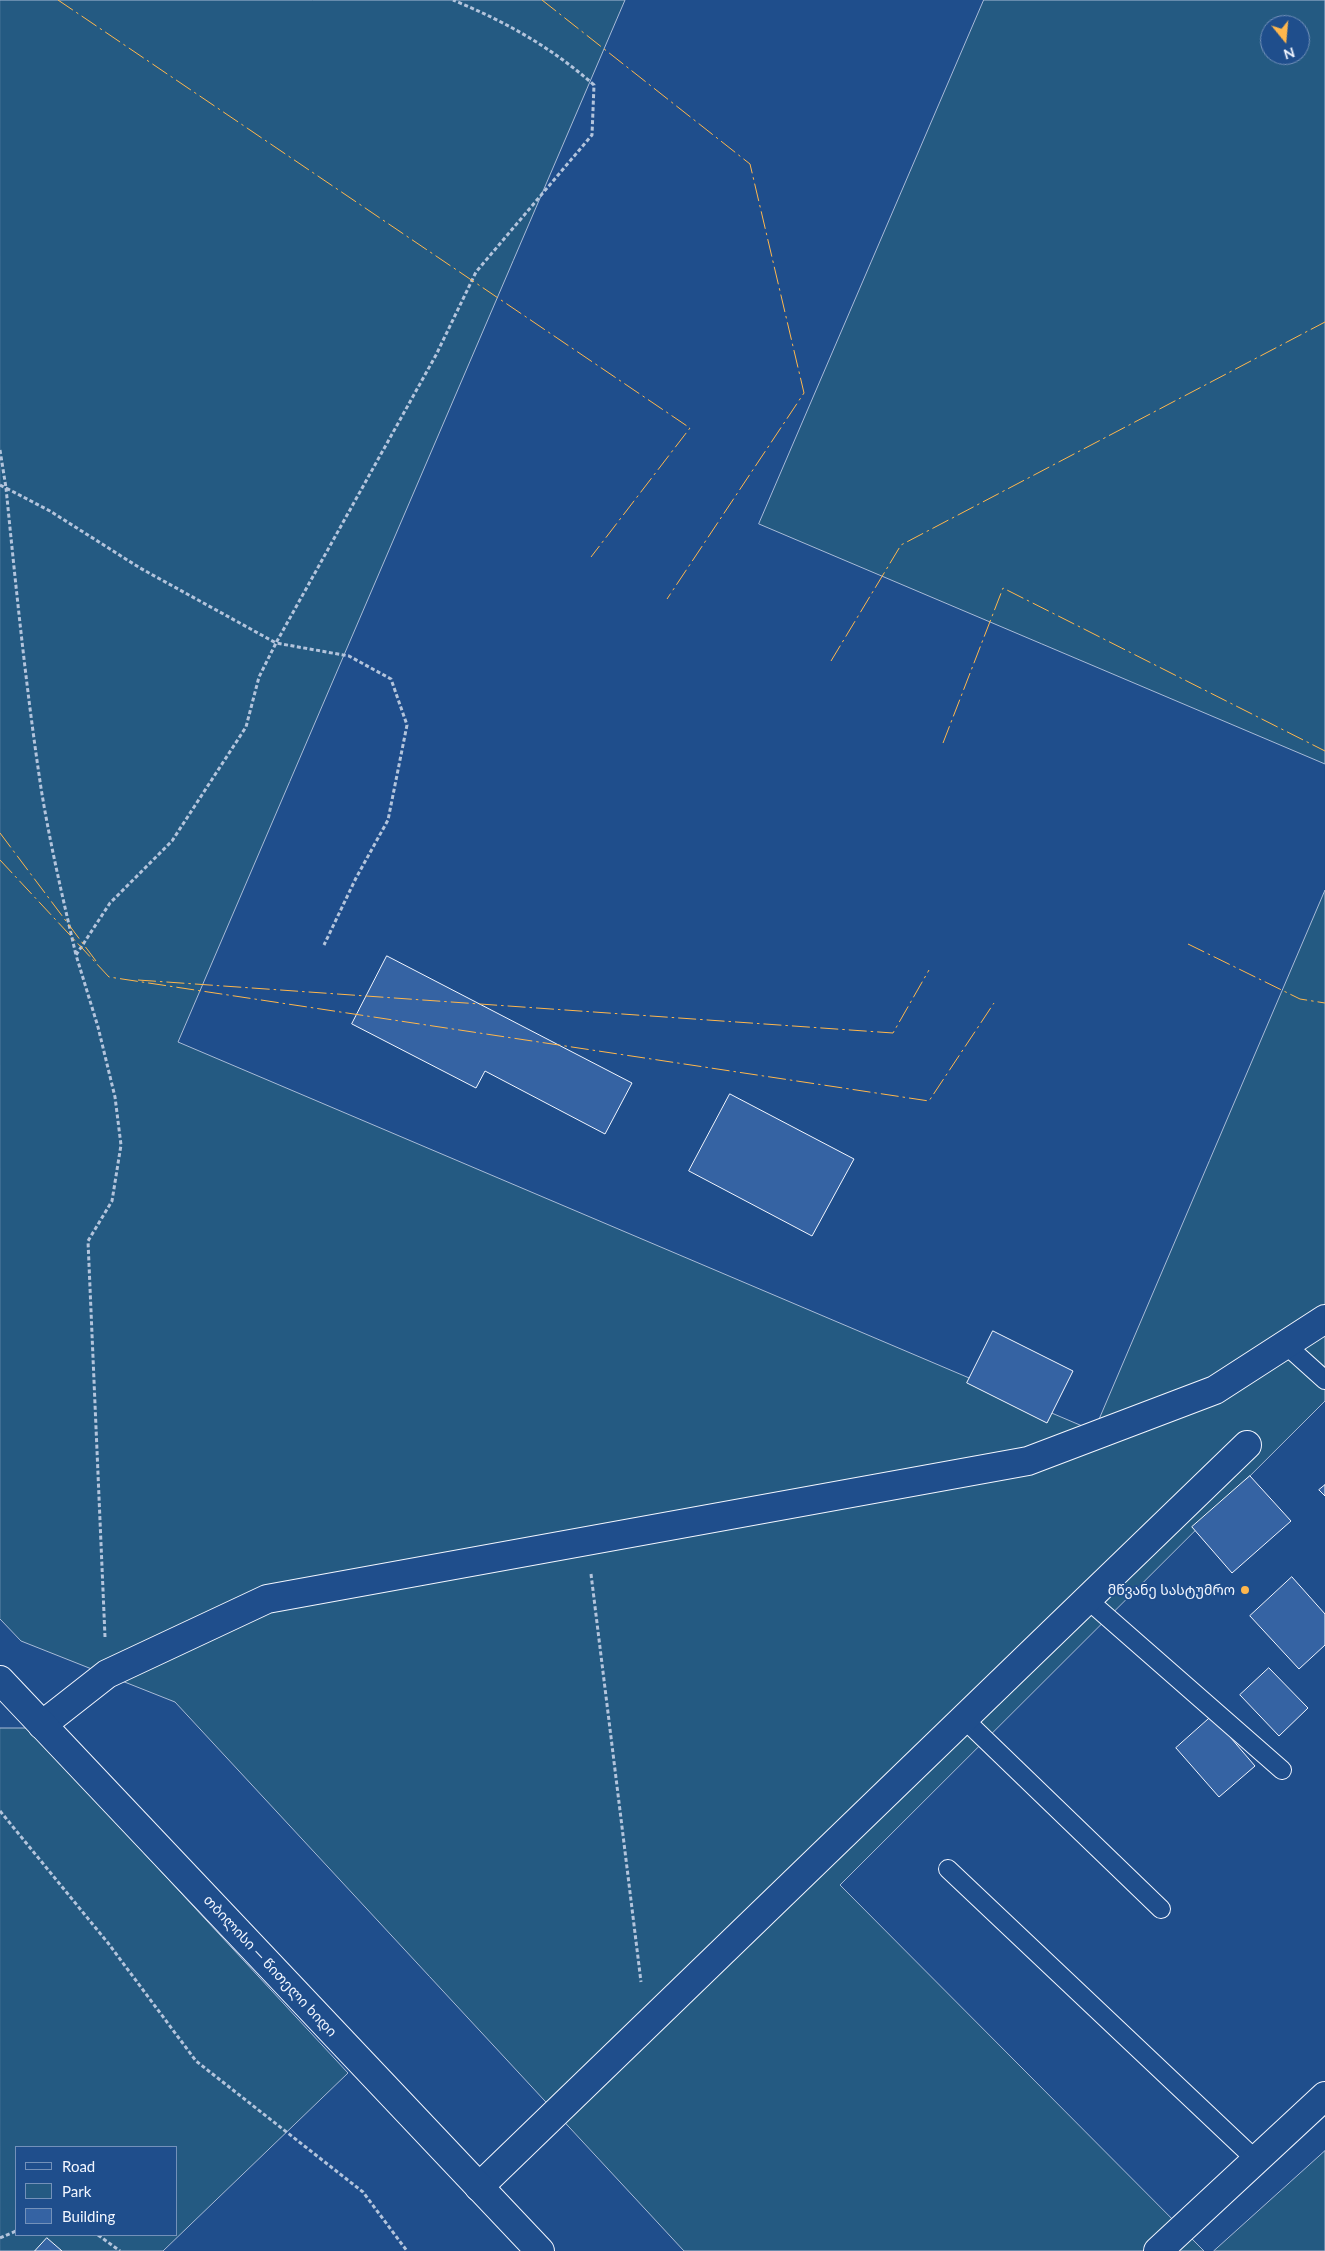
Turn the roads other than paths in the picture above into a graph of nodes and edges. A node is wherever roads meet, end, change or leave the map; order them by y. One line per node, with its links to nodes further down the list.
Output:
1 (1325, 1320): 2 (main road)
2 (1286, 1345): 3 (lane); 8 (main road)
3 (1325, 1380)
4 (1248, 1445): 5 (main road)
5 (1088, 1600): 7 (main road); 9 (lane)
6 (0, 1680): 8 (main road, თბილისი — წითელი ხიდი)
7 (964, 1719): 11 (lane); 14 (main road)
8 (42, 1725): 14 (main road, თბილისი — წითელი ხიდი)
9 (1282, 1770)
10 (948, 1869): 13 (lane)
11 (1161, 1909)
12 (1325, 2096): 13 (main road)
13 (1256, 2160): 16 (main road)
14 (479, 2187): 15 (main road, თბილისი — წითელი ხიდი)
15 (540, 2251)
16 (1158, 2251)

